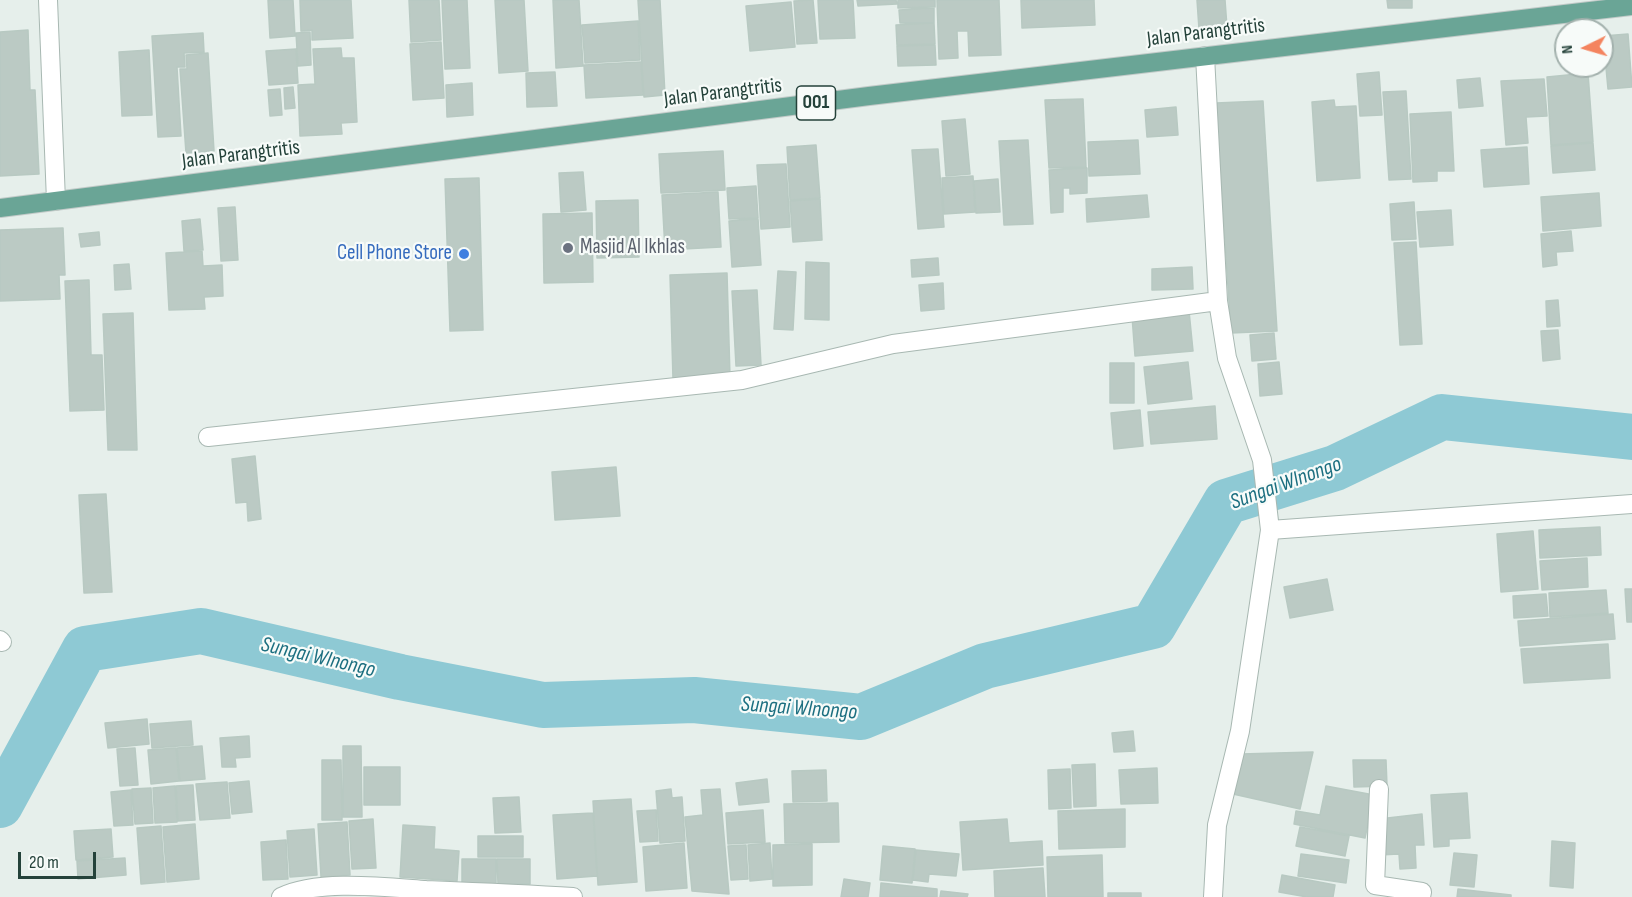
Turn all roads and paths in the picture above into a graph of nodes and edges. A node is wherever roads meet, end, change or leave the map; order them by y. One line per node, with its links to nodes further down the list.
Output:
1 (48, 0): 4 (street)
2 (1632, 7): 3 (main road, Jalan Parangtritis / 001)
3 (1204, 56): 4 (main road, Jalan Parangtritis / 001); 6 (street)
4 (56, 201): 5 (main road, Jalan Parangtritis / 001)
5 (0, 208)
6 (1218, 301): 7 (street); 9 (street)
7 (208, 437)
8 (1632, 504): 9 (street)
9 (1269, 525): 14 (street)
10 (1379, 789): 15 (street)
11 (533, 896): 12 (street); 13 (street)
12 (281, 897)
13 (573, 897)
14 (1213, 897)
15 (1421, 897)

